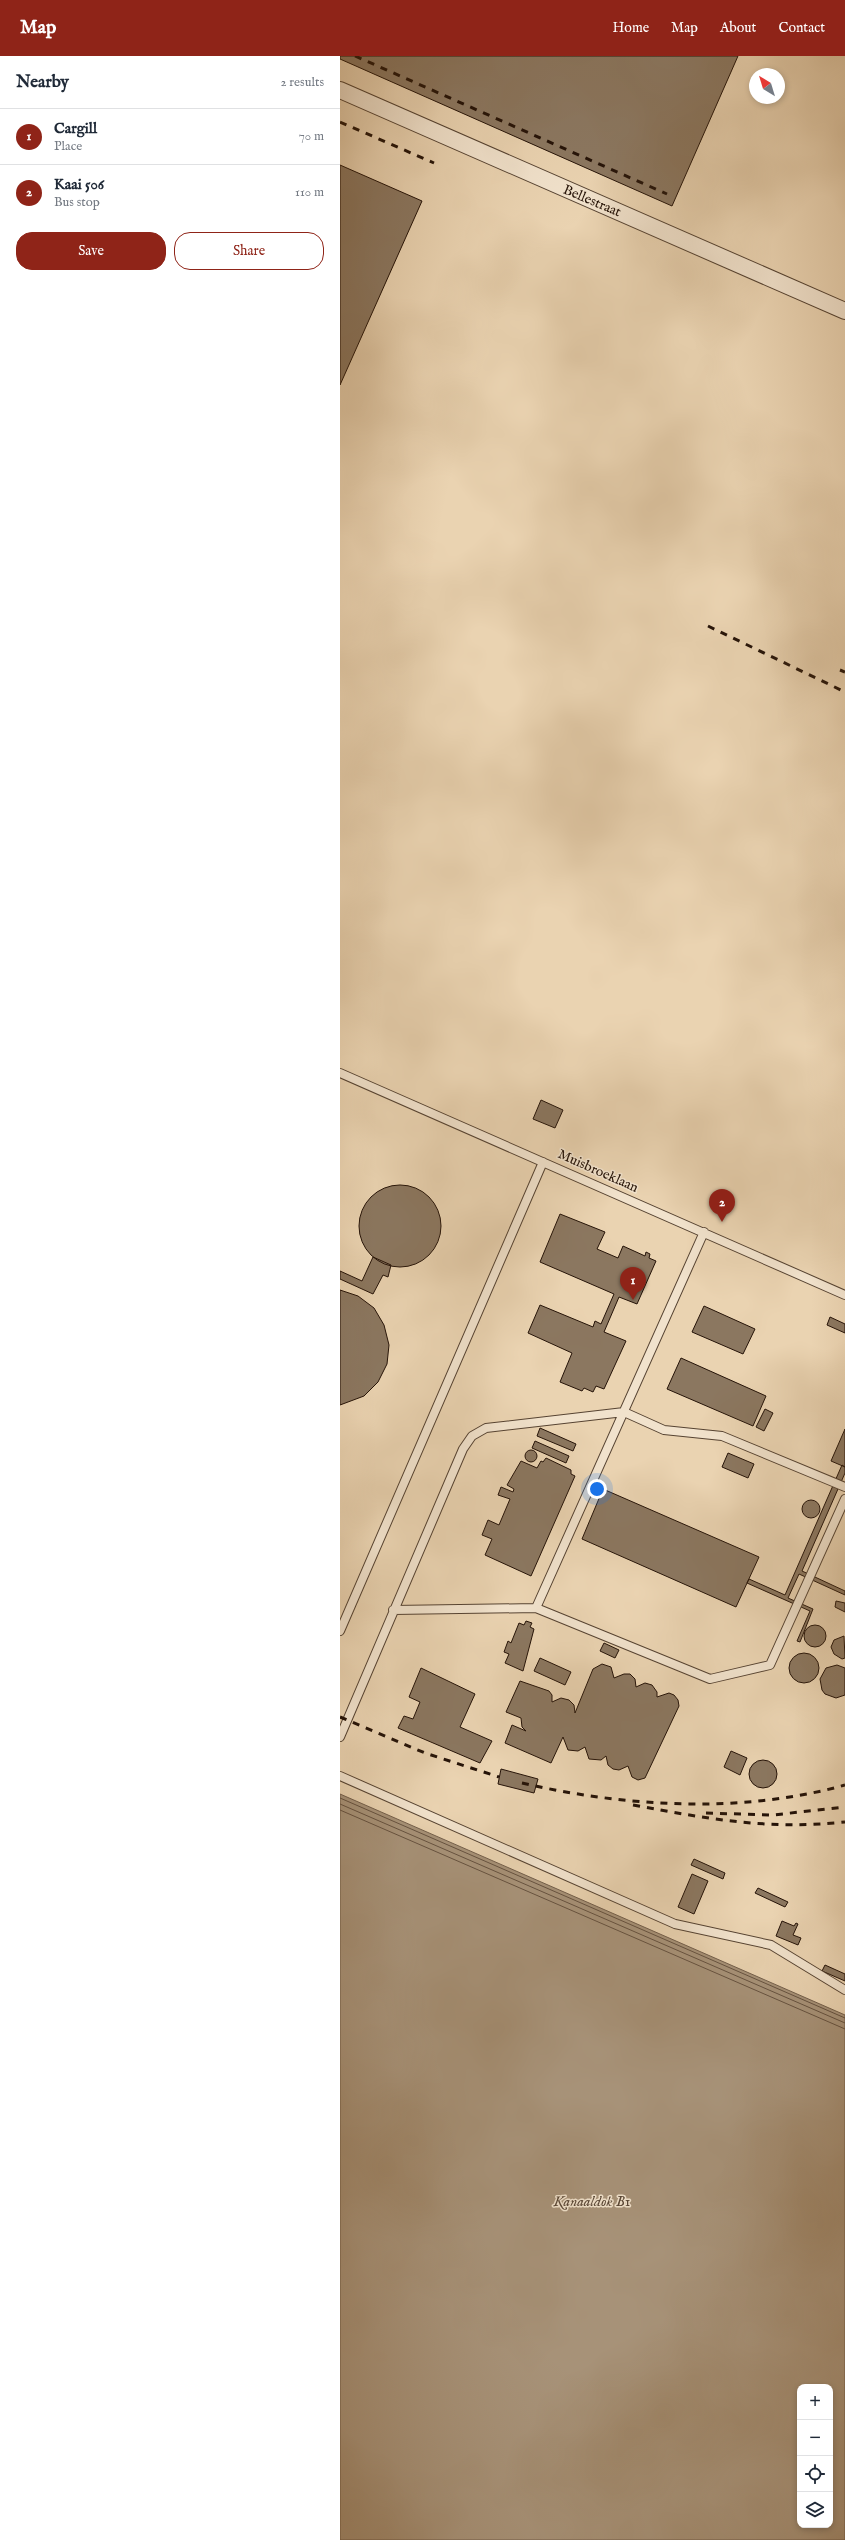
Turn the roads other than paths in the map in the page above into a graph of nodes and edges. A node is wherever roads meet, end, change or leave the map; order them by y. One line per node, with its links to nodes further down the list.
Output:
1 (340, 90): 2 (street, Bellestraat)
2 (845, 311)
3 (340, 1073): 4 (lane, Muisbroeklaan)
4 (543, 1162): 5 (lane, Muisbroeklaan); 12 (lane)
5 (704, 1232): 6 (lane, Muisbroeklaan); 7 (lane)
6 (845, 1295)
7 (624, 1412): 8 (lane); 10 (lane); 11 (lane)
8 (845, 1487)
9 (845, 1498): 10 (lane)
10 (536, 1608): 11 (lane)
11 (393, 1610): 13 (lane)
12 (340, 1631)
13 (340, 1737)
14 (340, 1776): 15 (lane)
15 (845, 1990)

